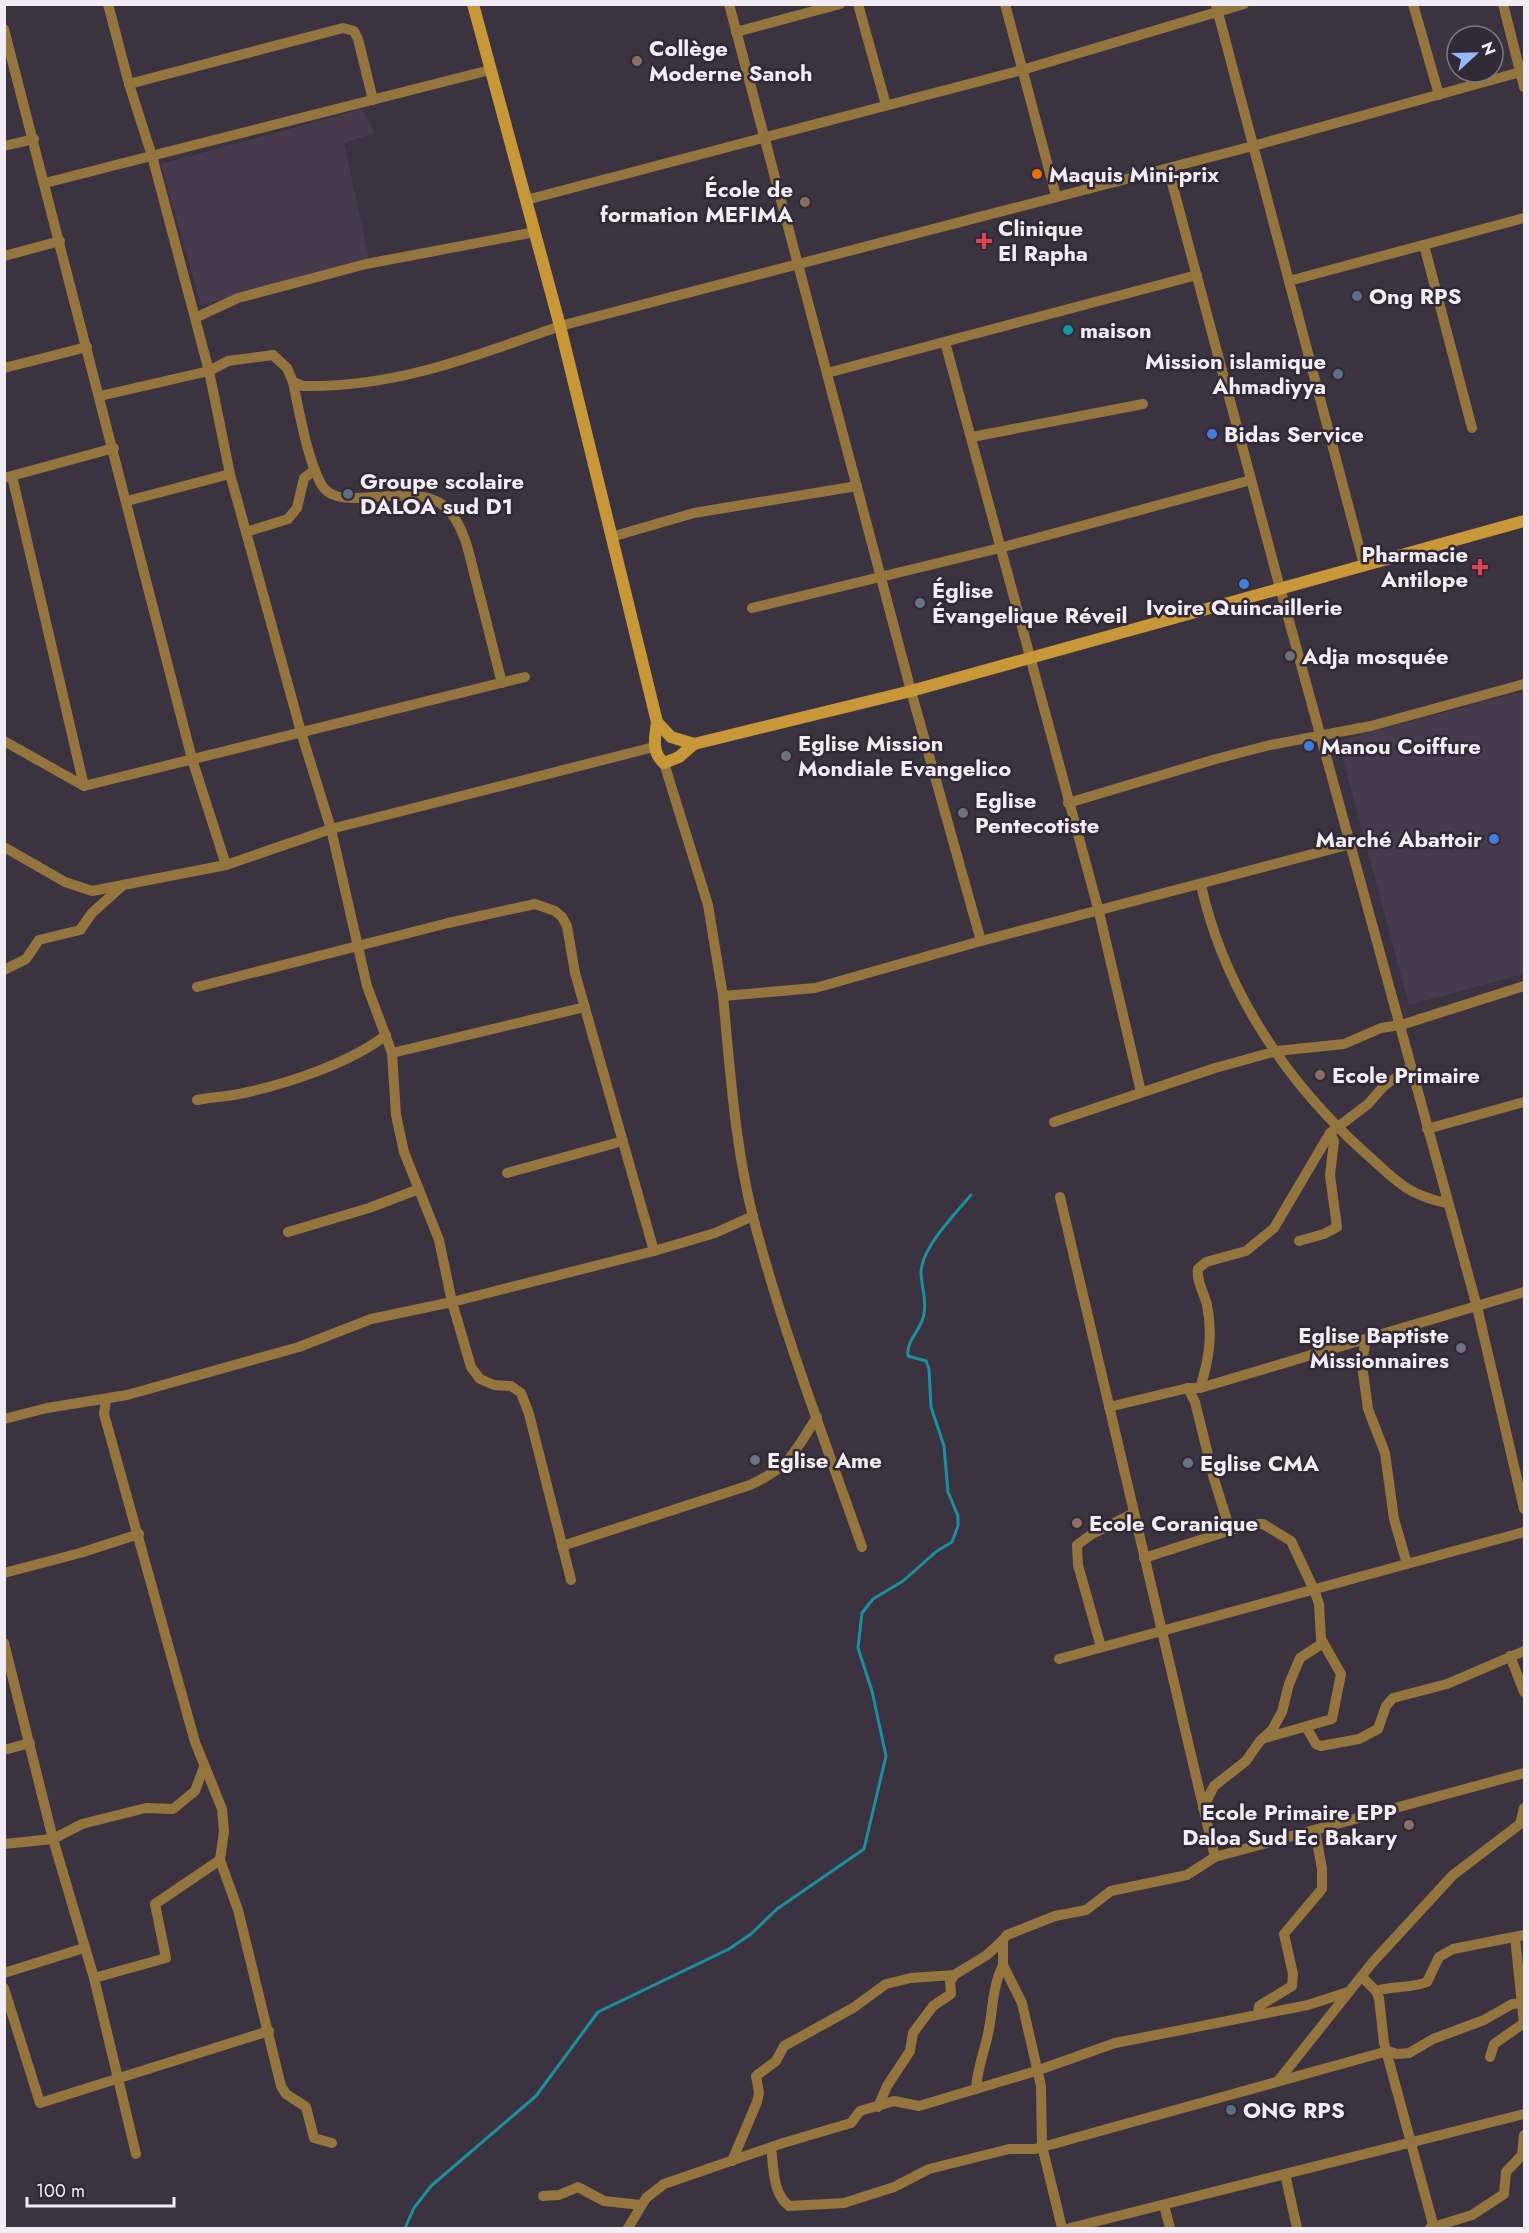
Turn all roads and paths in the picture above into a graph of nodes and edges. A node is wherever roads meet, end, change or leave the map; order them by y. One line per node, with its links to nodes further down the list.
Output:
1 (108, 4): 16 (street)
2 (473, 4): 13 (street)
3 (729, 4): 12 (street)
4 (840, 4): 12 (street)
5 (858, 4): 20 (street)
6 (1005, 4): 14 (street)
7 (1244, 4): 10 (street)
8 (1413, 4): 18 (street)
9 (1503, 4): 15 (street)
10 (1216, 8): 14 (street); 24 (street)
11 (4, 29): 22 (street)
12 (736, 32): 21 (street)
13 (490, 70): 19 (street); 29 (street)
14 (1022, 70): 20 (street); 28 (street)
15 (1522, 72): 17 (street); 18 (street)
16 (129, 84): 19 (street); 25 (street)
17 (1524, 87)
18 (1439, 94): 24 (street)
19 (373, 100): 25 (street)
20 (886, 105): 21 (street)
21 (764, 138): 29 (street); 35 (street)
22 (34, 139): 23 (street); 27 (street)
23 (4, 146)
24 (1253, 146): 26 (street); 37 (street)
25 (152, 156): 27 (street); 38 (street)
26 (1168, 168): 28 (street); 36 (street)
27 (45, 183): 32 (street)
28 (1056, 196): 35 (street)
29 (526, 200): 31 (street)
30 (1524, 218): 33 (street)
31 (535, 232): 38 (street); 39 (street)
32 (60, 241): 34 (street); 41 (street)
33 (1424, 245): 37 (street); 48 (street)
34 (4, 256)
35 (798, 264): 39 (street); 44 (street)
36 (1197, 275): 40 (street); 54 (street)
37 (1289, 281): 61 (street)
38 (195, 318): 43 (street)
39 (560, 326): 45 (street); 59 (street)
40 (945, 342): 44 (street); 49 (street)
41 (87, 346): 42 (street); 46 (street)
42 (4, 368)
43 (209, 371): 45 (street); 46 (street); 52 (street)
44 (826, 373): 55 (street)
45 (293, 382): 51 (street)
46 (100, 396): 50 (street)
47 (1143, 404): 49 (street)
48 (1472, 429)
49 (972, 437): 60 (street)
50 (114, 448): 53 (street); 56 (street)
51 (315, 470): 58 (street); 67 (street)
52 (230, 474): 56 (street); 58 (street)
53 (8, 477): 78 (street)
54 (1251, 480): 60 (street); 63 (street)
55 (857, 486): 59 (street); 62 (street)
56 (127, 501): 76 (street)
57 (1524, 521): 61 (street)
58 (246, 532): 71 (street)
59 (611, 537): 70 (street)
60 (1000, 548): 62 (street); 65 (street)
61 (1364, 565): 63 (street)
62 (881, 578): 64 (street); 69 (street)
63 (1280, 588): 65 (street); 72 (street)
64 (752, 608)
65 (1029, 658): 69 (street); 79 (street)
66 (525, 677): 67 (street)
67 (502, 683): 71 (street)
68 (1524, 684): 72 (street)
69 (911, 691): 74 (street); 87 (street)
70 (657, 722): 74 (street); 75 (street)
71 (301, 732): 76 (street); 80 (street)
72 (1322, 734): 79 (street); 81 (street)
73 (4, 741): 78 (street)
74 (694, 744): 77 (street)
75 (654, 747): 77 (street); 80 (street)
76 (192, 759): 78 (street); 83 (street)
77 (664, 763): 92 (street)
78 (84, 786)
79 (1068, 803): 86 (street)
80 (331, 829): 83 (street); 88 (street)
81 (1351, 844): 84 (street); 94 (street)
82 (4, 847): 85 (street)
83 (226, 866): 85 (street)
84 (1201, 885): 86 (street); 96 (street)
85 (122, 886): 89 (street)
86 (1099, 912): 87 (street); 99 (street)
87 (981, 941): 92 (street)
88 (360, 946): 91 (street); 93 (street); 95 (street)
89 (4, 970)
90 (1524, 986): 94 (street)
91 (197, 987)
92 (723, 996): 110 (street)
93 (585, 1007): 97 (street); 105 (street)
94 (1401, 1025): 96 (street); 98 (street)
95 (386, 1035): 97 (street); 100 (street)
96 (1277, 1051): 99 (street); 103 (street)
97 (392, 1053): 107 (street)
98 (1411, 1066): 103 (street); 104 (street)
99 (1141, 1092): 102 (street)
100 (197, 1100)
101 (1524, 1102): 104 (street)
102 (1054, 1122)
103 (1334, 1129): 109 (street); 112 (street); 119 (street)
104 (1427, 1129): 109 (street)
105 (623, 1141): 106 (street); 113 (street)
106 (507, 1173)
107 (419, 1190): 111 (street); 115 (street)
108 (1060, 1197): 121 (street)
109 (1447, 1203): 116 (street)
110 (753, 1216): 113 (street); 122 (street)
111 (288, 1232)
112 (1299, 1241)
113 (654, 1251): 115 (street)
114 (1524, 1293): 116 (street)
115 (452, 1302): 120 (street); 129 (street)
116 (1477, 1306): 117 (street); 124 (street)
117 (1363, 1340): 119 (street); 132 (street)
118 (1188, 1388): 119 (street); 121 (street); 126 (street)
119 (1200, 1388)
120 (106, 1399): 123 (street); 128 (street)
121 (1109, 1407): 125 (street)
122 (817, 1417): 129 (street); 130 (street)
123 (4, 1419)
124 (1524, 1509)
125 (1134, 1513): 131 (street); 139 (street)
126 (1230, 1530): 131 (street); 135 (street)
127 (1524, 1532): 132 (street)
128 (139, 1534): 133 (street); 149 (street)
129 (562, 1546): 134 (street)
130 (861, 1547)
131 (1144, 1558): 136 (street)
132 (1407, 1564): 135 (street)
133 (4, 1573)
134 (571, 1580)
135 (1313, 1590): 136 (street); 138 (street)
136 (1162, 1631): 139 (street); 151 (street)
137 (4, 1643): 142 (street)
138 (1323, 1643): 145 (street); 146 (street)
139 (1101, 1647): 143 (street)
140 (1524, 1651): 141 (street)
141 (1510, 1656): 144 (street); 145 (street)
142 (7, 1659): 147 (street)
143 (1059, 1659)
144 (1524, 1692)
145 (1306, 1727): 146 (street)
146 (1265, 1738): 151 (street)
147 (30, 1743): 148 (street); 154 (street)
148 (4, 1750)
149 (204, 1767): 154 (street); 157 (street)
150 (1524, 1773): 153 (street)
151 (1203, 1808): 156 (street)
152 (1524, 1808): 164 (street)
153 (1315, 1830): 156 (street); 170 (street)
154 (53, 1839): 155 (street); 160 (street)
155 (4, 1844)
156 (1215, 1857): 159 (street)
157 (220, 1860): 165 (street); 172 (street)
158 (1520, 1936): 167 (street); 169 (street)
159 (1003, 1940): 161 (street); 163 (street)
160 (84, 1948): 162 (street); 165 (street)
161 (1003, 1965): 175 (street); 178 (street)
162 (4, 1973)
163 (954, 1975): 179 (street); 187 (street)
164 (1362, 1977): 167 (street); 168 (street)
165 (94, 1978): 176 (street)
166 (4, 1988): 176 (street)
167 (1377, 1991): 173 (street)
168 (1348, 1992): 170 (street); 177 (street)
169 (1523, 2003): 171 (street); 173 (street)
170 (1258, 2014): 175 (street)
171 (1524, 2023): 174 (street)
172 (269, 2031): 176 (street); 182 (street)
173 (1388, 2051): 177 (street); 183 (street)
174 (1490, 2057)
175 (1036, 2071): 178 (street); 184 (street)
176 (117, 2080): 186 (street)
177 (1278, 2081): 184 (street)
178 (976, 2089): 179 (street)
179 (878, 2107): 185 (street)
180 (1524, 2114): 183 (street)
181 (1524, 2135): 192 (street)
182 (332, 2143)
183 (1411, 2143): 188 (street); 192 (street)
184 (1042, 2146): 185 (street); 194 (street)
185 (771, 2148): 187 (street)
186 (136, 2154)
187 (732, 2161): 190 (street)
188 (1285, 2174): 191 (street); 197 (street)
189 (543, 2196): 190 (street)
190 (641, 2205): 193 (street)
191 (1164, 2205): 195 (street); 196 (street)
192 (1432, 2228)
193 (628, 2229)
194 (1062, 2229)
195 (1071, 2229)
196 (1170, 2229)
197 (1297, 2229)

